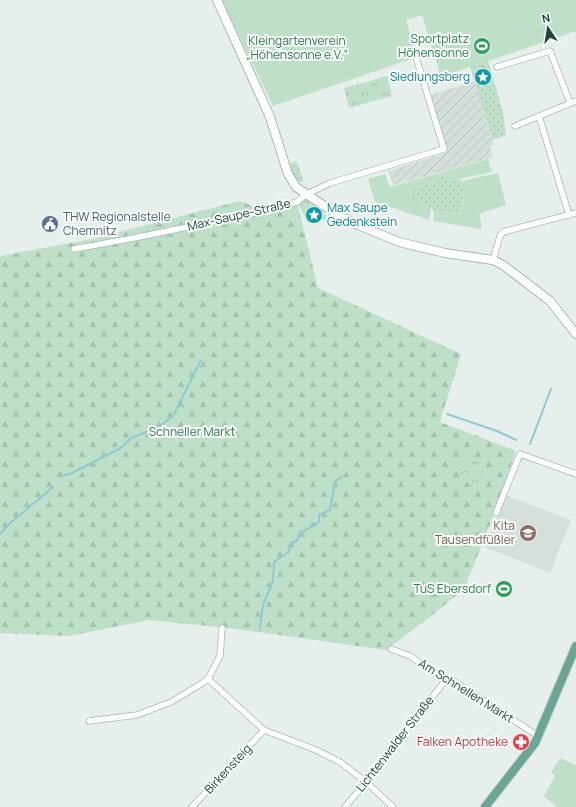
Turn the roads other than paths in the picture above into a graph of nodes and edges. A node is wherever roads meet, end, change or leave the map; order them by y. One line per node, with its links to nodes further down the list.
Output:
1 (217, 0): 7 (street, Max-Saupe-Straße)
2 (416, 57): 7 (street, Max-Saupe-Straße)
3 (497, 68): 4 (street)
4 (573, 102): 5 (street)
5 (539, 116): 6 (street); 9 (street)
6 (515, 126)
7 (307, 194): 10 (street, Max-Saupe-Straße); 11 (street, Max-Saupe-Straße)
8 (576, 213): 9 (street)
9 (569, 214): 11 (street)
10 (74, 249)
11 (493, 260): 12 (street, Max-Saupe-Straße)
12 (576, 334)
13 (576, 474): 14 (street)
14 (496, 513)
15 (222, 628): 18 (street)
16 (576, 646): 22 (main road)
17 (391, 649): 19 (street, Am Schnellen Markt)
18 (208, 679): 20 (street); 21 (street)
19 (445, 681): 22 (street, Am Schnellen Markt); 23 (street, Lichtenwalder Straße)
20 (89, 721)
21 (264, 730): 23 (street); 24 (street, Birkensteig)
22 (538, 736): 27 (main road)
23 (366, 782): 25 (street, Lichtenwalder Straße); 26 (street)
24 (192, 807)
25 (345, 807)
26 (393, 807)
27 (484, 807)

